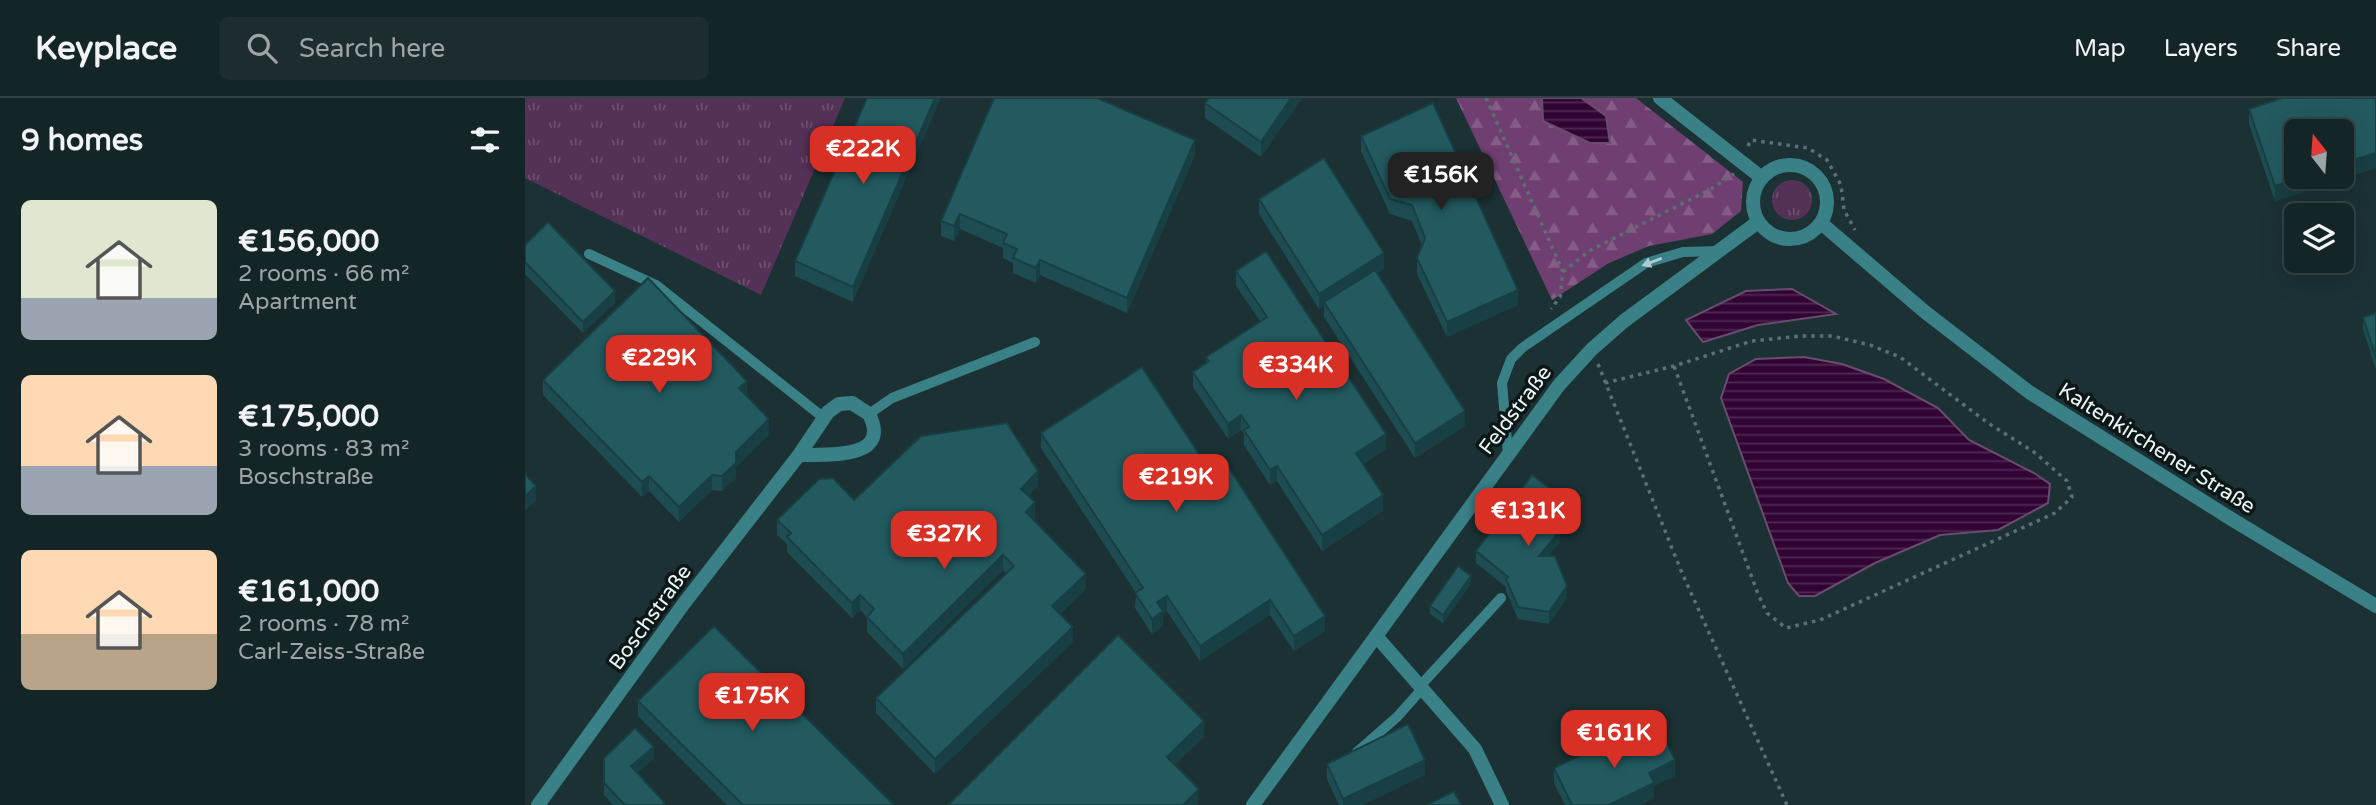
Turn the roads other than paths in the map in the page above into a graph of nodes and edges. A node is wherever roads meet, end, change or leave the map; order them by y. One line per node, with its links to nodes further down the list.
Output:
1 (1660, 98): 2 (street)
2 (1762, 178): 3 (street); 4 (street)
3 (1758, 222): 4 (street); 5 (street, Feldstraße)
4 (1821, 223): 13 (street, Kaltenkirchener Straße)
5 (1719, 251): 10 (street, Feldstraße); 10 (lane, one-way to 10)
6 (589, 254): 9 (lane)
7 (1035, 342): 8 (lane)
8 (869, 414): 9 (street); 11 (street)
9 (824, 418): 11 (street, Boschstraße)
10 (1508, 454): 14 (street, Feldstraße)
11 (799, 455): 17 (street, Boschstraße)
12 (1501, 598): 15 (lane)
13 (2376, 606)
14 (1377, 637): 15 (street); 18 (street, Feldstraße)
15 (1421, 687): 16 (lane); 19 (street)
16 (1357, 752)
17 (538, 805)
18 (1253, 805)
19 (1502, 805)

